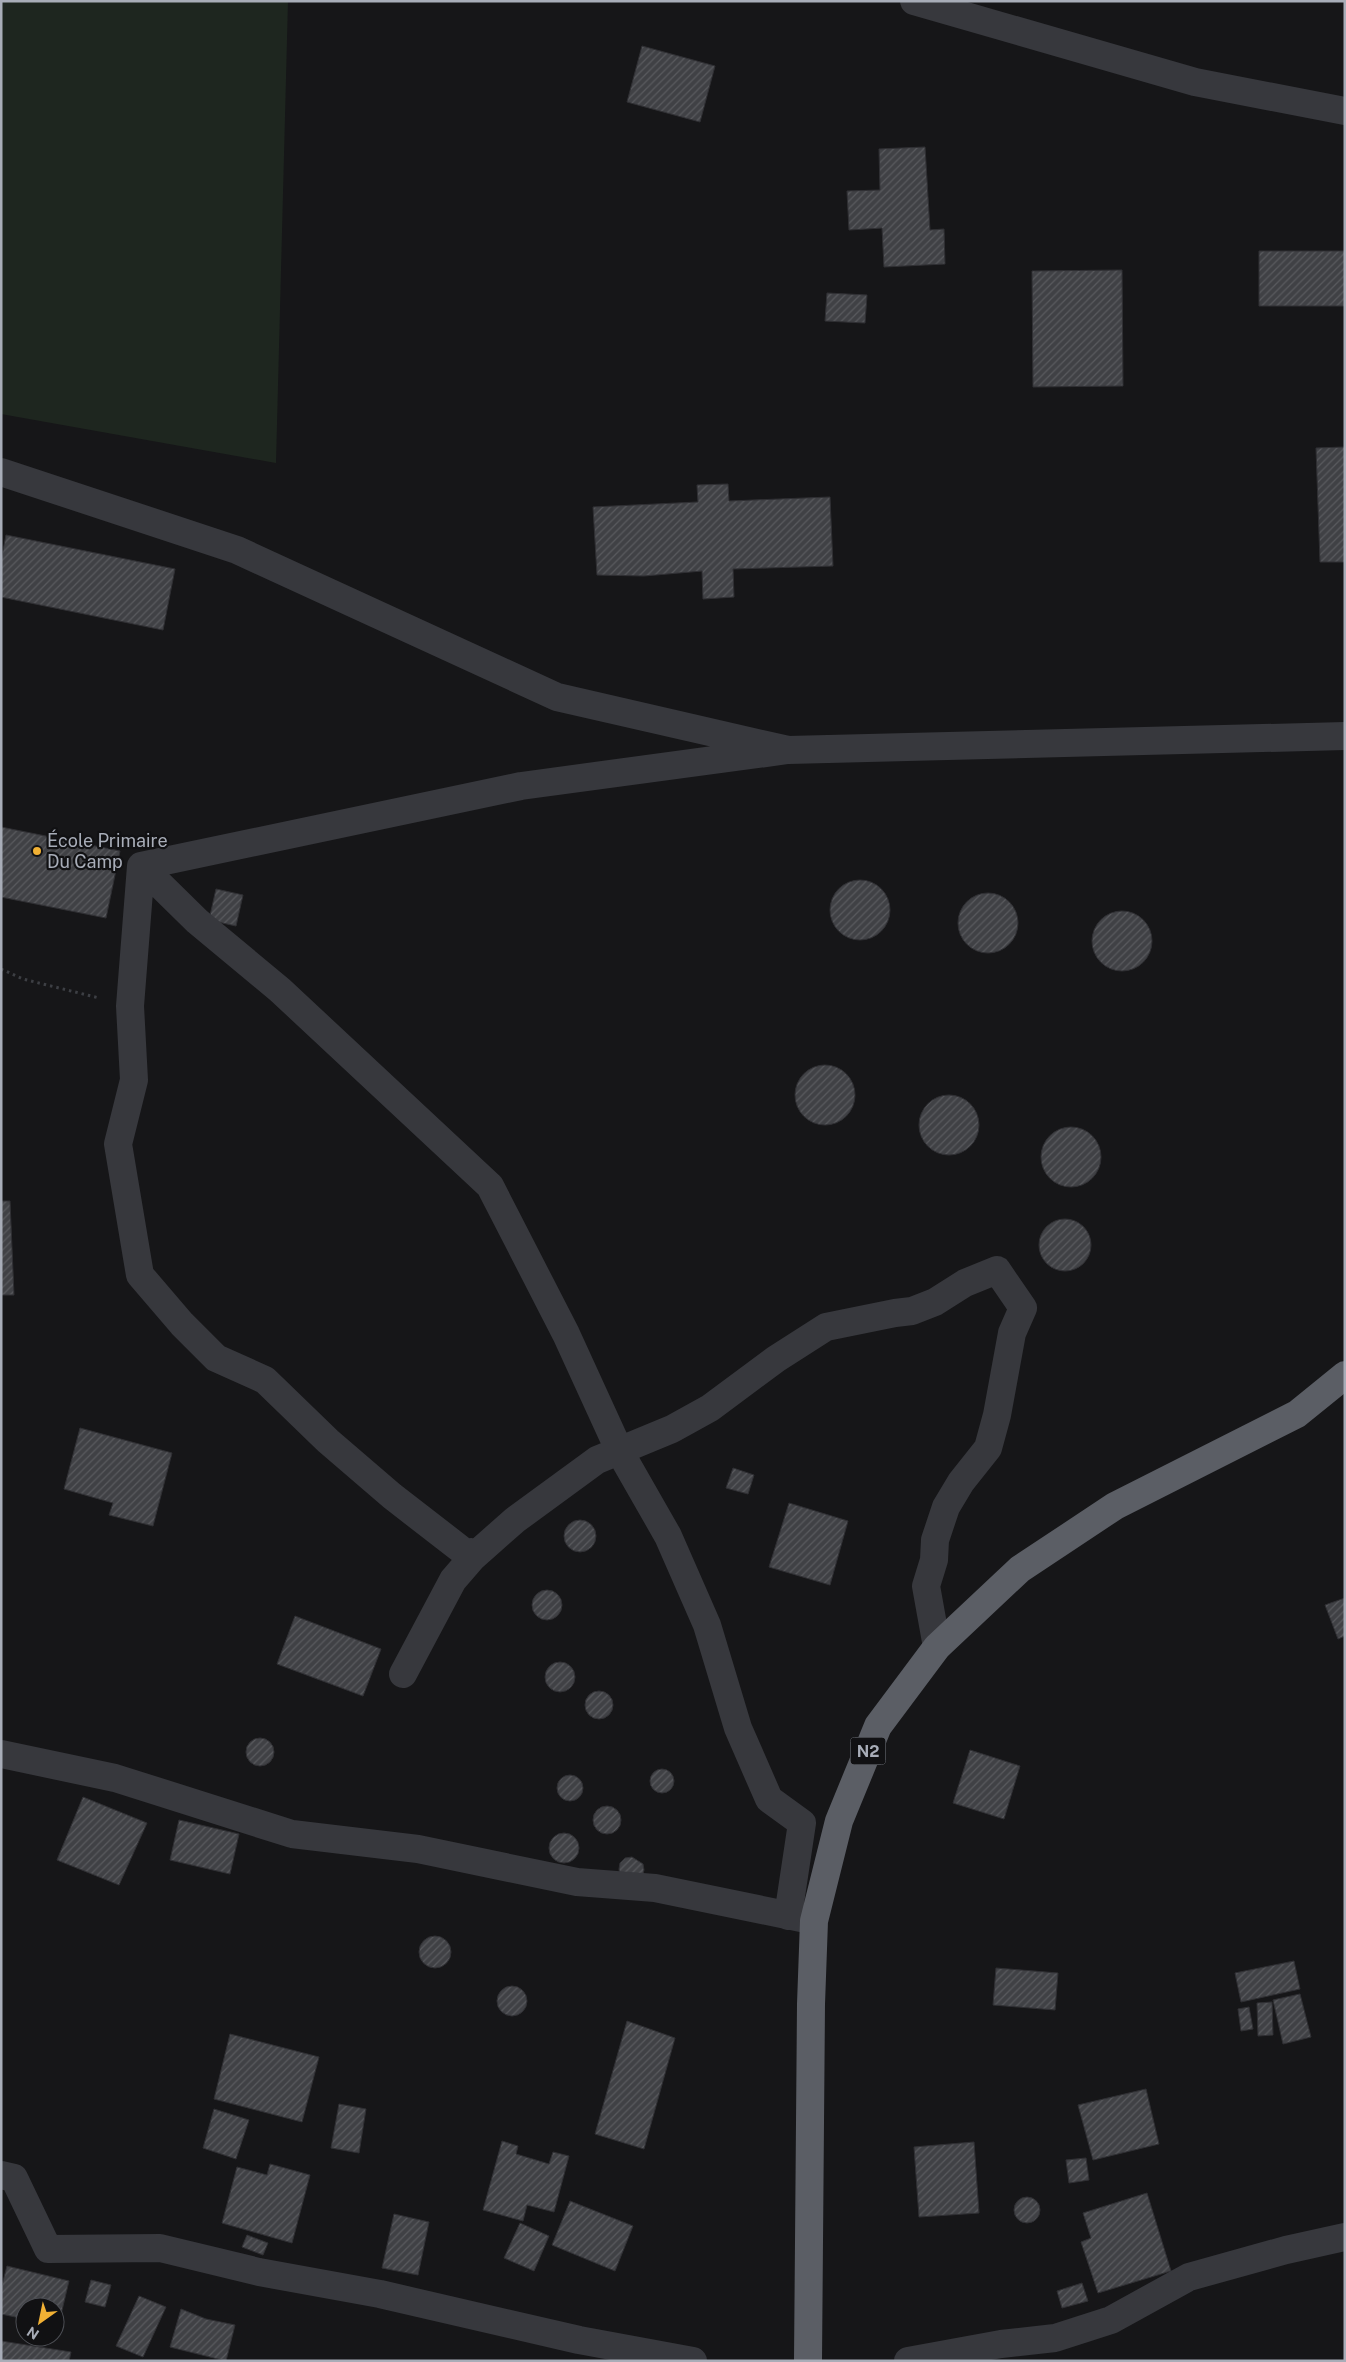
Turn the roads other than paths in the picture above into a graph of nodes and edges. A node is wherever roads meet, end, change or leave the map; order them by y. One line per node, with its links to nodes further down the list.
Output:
1 (914, 1): 2 (street)
2 (1345, 111)
3 (1, 472): 5 (street)
4 (1345, 736): 5 (street)
5 (788, 750): 6 (street)
6 (141, 866): 8 (street); 9 (street)
7 (1345, 1376): 10 (highway, N2)
8 (620, 1452): 9 (street); 10 (street); 13 (street)
9 (472, 1555): 11 (street)
10 (937, 1647): 14 (highway, N2)
11 (403, 1674)
12 (1, 1754): 13 (street)
13 (788, 1916): 14 (street)
14 (814, 1921): 18 (highway, N2)
15 (1, 2175): 17 (street)
16 (1345, 2237): 19 (street)
17 (693, 2361)
18 (808, 2361)
19 (908, 2361)

